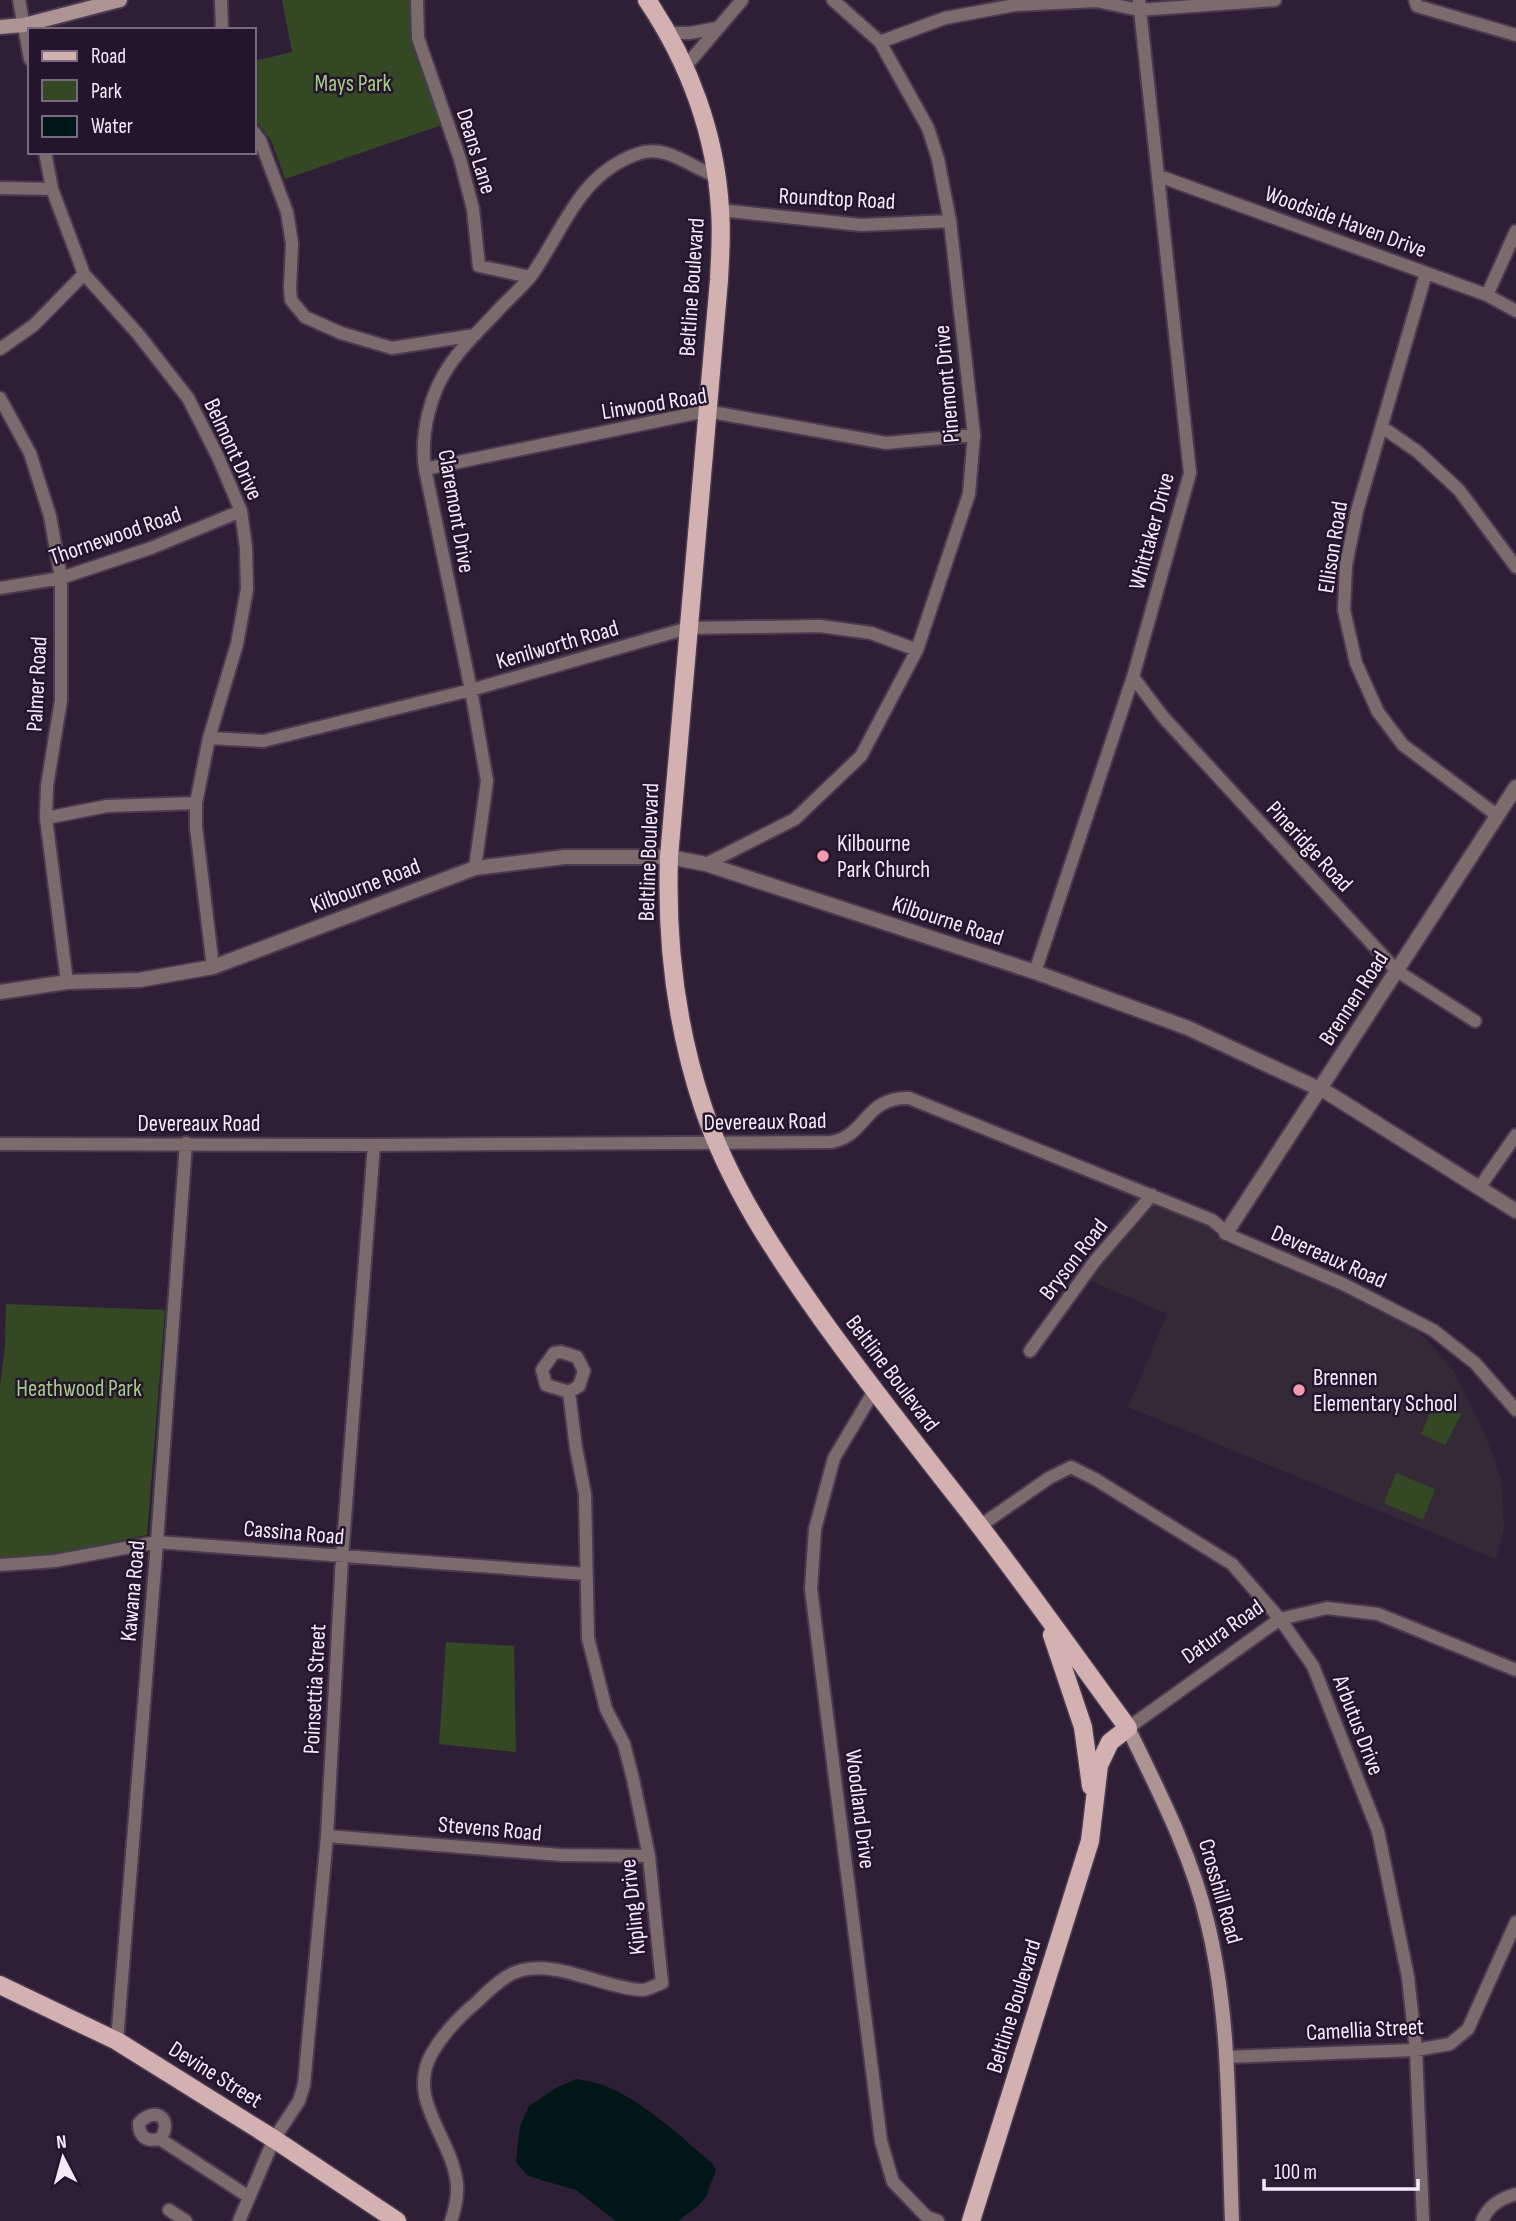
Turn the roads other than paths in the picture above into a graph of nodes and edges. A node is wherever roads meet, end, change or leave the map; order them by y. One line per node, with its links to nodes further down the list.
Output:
1 (19, 0): 11 (street)
2 (120, 0): 11 (main road)
3 (221, 0): 13 (street)
4 (417, 0): 31 (street, Deans Lane)
5 (647, 0): 15 (main road, Beltline Boulevard)
6 (742, 0): 14 (street)
7 (834, 0): 17 (street, Pinemont Drive)
8 (1275, 0): 10 (street)
9 (1415, 0): 16 (street)
10 (1139, 5): 17 (street); 23 (street, Whittaker Drive)
11 (24, 25): 12 (main road); 18 (street)
12 (0, 27)
13 (222, 28)
14 (717, 28): 15 (street); 19 (street)
15 (668, 33): 19 (main road, Beltline Boulevard)
16 (1516, 35)
17 (880, 42): 27 (street, Pinemont Drive)
18 (28, 48)
19 (685, 67): 22 (main road, Beltline Boulevard)
20 (256, 135): 34 (street)
21 (46, 154): 25 (street, Belmont Drive)
22 (716, 176): 26 (main road, Beltline Boulevard); 31 (street, Claremont Drive)
23 (1159, 176): 29 (street, Woodside Haven Drive); 47 (street, Whittaker Drive)
24 (0, 188): 25 (street)
25 (52, 189): 30 (street, Belmont Drive)
26 (720, 210): 27 (street, Roundtop Road); 37 (main road, Beltline Boulevard)
27 (950, 220): 39 (street, Pinemont Drive)
28 (1516, 231): 32 (street)
29 (1426, 273): 32 (street, Woodside Haven Drive); 38 (street, Ellison Road)
30 (84, 274): 35 (street); 41 (street, Belmont Drive)
31 (530, 277): 34 (street, Claremont Drive)
32 (1487, 295): 33 (street, Woodside Haven Drive)
33 (1516, 310)
34 (475, 335): 40 (street, Claremont Drive)
35 (0, 349)
36 (0, 398): 43 (street, Palmer Road)
37 (706, 411): 39 (street, Linwood Road); 40 (street, Linwood Road); 45 (main road, Beltline Boulevard)
38 (1382, 427): 42 (street); 52 (street, Ellison Road)
39 (974, 435): 46 (street, Pinemont Drive)
40 (425, 470): 48 (street, Claremont Drive)
41 (241, 511): 43 (street, Thornewood Road); 49 (street, Belmont Drive)
42 (1516, 567)
43 (61, 578): 44 (street, Thornewood Road); 53 (street, Palmer Road)
44 (0, 588)
45 (688, 628): 46 (street, Kenilworth Road); 48 (street, Kenilworth Road); 54 (main road, Beltline Boulevard)
46 (917, 650): 55 (street, Pinemont Drive)
47 (1133, 677): 58 (street, Pineridge Road); 59 (street, Whittaker Drive)
48 (471, 690): 49 (street, Kenilworth Road); 56 (street, Claremont Drive)
49 (209, 738): 51 (street, Belmont Drive)
50 (1516, 787): 52 (street, Brennen Road)
51 (196, 803): 53 (street); 57 (street, Belmont Drive)
52 (1498, 816): 58 (street, Brennen Road)
53 (46, 818): 60 (street, Palmer Road)
54 (669, 857): 55 (street, Kilbourne Road); 56 (street, Kilbourne Road); 66 (main road, Beltline Boulevard)
55 (706, 864): 59 (street, Kilbourne Road)
56 (475, 868): 57 (street, Kilbourne Road)
57 (213, 967): 60 (street, Kilbourne Road)
58 (1397, 971): 62 (street, Pineridge Road); 63 (street, Brennen Road)
59 (1035, 972): 63 (street, Kilbourne Road)
60 (67, 982): 61 (street, Kilbourne Road)
61 (0, 992)
62 (1475, 1021)
63 (1321, 1089): 69 (street, Kilbourne Road); 72 (street, Brennen Road)
64 (1516, 1135): 69 (street)
65 (186, 1143): 67 (street, Devereaux Road); 68 (street, Devereaux Road); 78 (street, Kawana Road)
66 (717, 1143): 68 (street, Devereaux Road); 70 (street, Devereaux Road); 74 (main road, Beltline Boulevard)
67 (0, 1144)
68 (373, 1145): 79 (street, Poinsettia Street)
69 (1479, 1188): 71 (street, Kilbourne Road)
70 (1152, 1195): 72 (street, Devereaux Road); 73 (street, Bryson Road)
71 (1516, 1211)
72 (1226, 1233): 76 (street, Devereaux Road)
73 (1030, 1350)
74 (874, 1391): 77 (main road, Beltline Boulevard); 103 (street, Woodland Drive)
75 (569, 1392): 81 (street, Kipling Drive)
76 (1516, 1410)
77 (979, 1526): 82 (main road, Beltline Boulevard); 83 (street, Arbutus Drive)
78 (157, 1542): 79 (street, Cassina Road); 80 (street, Cassina Road); 91 (street, Kawana Road)
79 (342, 1557): 81 (street, Cassina Road); 87 (street, Poinsettia Street)
80 (0, 1565)
81 (586, 1574): 88 (street, Kipling Drive)
82 (1044, 1613): 85 (main road, Crosshill Road); 86 (main road)
83 (1280, 1619): 84 (street, Datura Road); 85 (street, Datura Road); 92 (street, Arbutus Drive)
84 (1516, 1670)
85 (1128, 1728): 86 (main road, Datura Road); 93 (main road, Crosshill Road)
86 (1095, 1804): 104 (main road, Beltline Boulevard)
87 (327, 1836): 88 (street, Stevens Road); 95 (street, Poinsettia Street)
88 (649, 1856): 102 (street, Kipling Drive)
89 (1516, 1922): 92 (street, Camellia Street)
90 (0, 1985): 91 (main road, Devine Street)
91 (117, 2041): 95 (main road, Devine Street)
92 (1416, 2050): 93 (street, Camellia Street); 106 (street, Arbutus Drive)
93 (1225, 2057): 105 (main road, Crosshill Road)
94 (160, 2139): 97 (street)
95 (274, 2139): 97 (street, Poinsettia Street); 101 (main road, Devine Street)
96 (1516, 2194): 107 (street)
97 (249, 2197): 100 (street, Poinsettia Street)
98 (169, 2210): 99 (street)
99 (186, 2221)
100 (239, 2221)
101 (397, 2221)
102 (450, 2221)
103 (939, 2221)
104 (971, 2221)
105 (1232, 2221)
106 (1423, 2221)
107 (1482, 2221)

